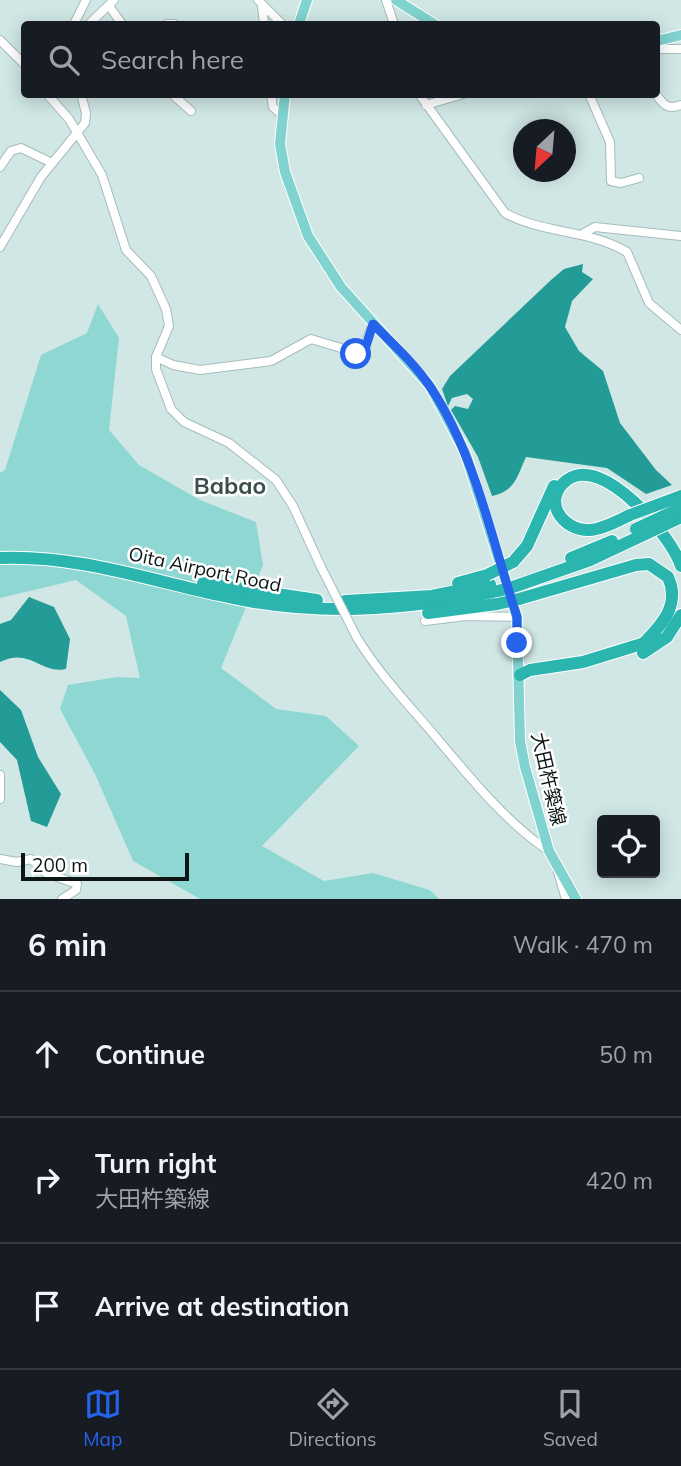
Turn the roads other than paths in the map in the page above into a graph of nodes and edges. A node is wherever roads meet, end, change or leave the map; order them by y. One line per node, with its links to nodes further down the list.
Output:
1 (86, 0): 7 (street)
2 (307, 0): 12 (main road)
3 (386, 0): 13 (street)
4 (396, 0): 14 (main road)
5 (112, 3): 8 (street); 9 (street)
6 (260, 3): 10 (street); 11 (street)
7 (76, 21)
8 (92, 21)
9 (120, 21)
10 (263, 21)
11 (279, 21)
12 (300, 21)
13 (393, 21)
14 (429, 21)
15 (681, 36): 17 (main road)
16 (0, 40): 20 (street)
17 (660, 40)
18 (660, 49): 19 (street)
19 (681, 49)
20 (21, 61)
21 (51, 98): 34 (street)
22 (82, 98): 34 (street)
23 (176, 98): 32 (street)
24 (272, 98): 33 (street)
25 (284, 98): 33 (main road, 大田杵築線)
26 (422, 98): 30 (street)
27 (450, 98): 30 (street)
28 (591, 98): 37 (street)
29 (659, 98): 31 (street)
30 (426, 105): 38 (street)
31 (679, 108)
32 (191, 111)
33 (281, 114): 41 (main road, 大田杵築線)
34 (77, 135): 35 (street); 43 (street)
35 (52, 163): 36 (street); 40 (street)
36 (0, 166)
37 (639, 178)
38 (584, 233): 39 (street); 42 (street)
39 (681, 236)
40 (0, 247)
41 (373, 324): 43 (street); 56 (main road, 大田杵築線)
42 (681, 330)
43 (156, 357): 63 (street, bridge)
44 (681, 496): 51 (highway, bridge)
45 (681, 508): 47 (highway, bridge)
46 (681, 517): 47 (highway, bridge)
47 (639, 532): 53 (highway)
48 (681, 550): 52 (highway, bridge)
49 (0, 553): 52 (highway, Oita Airport Road)
50 (0, 558): 52 (highway, Oita Airport Road)
51 (681, 566)
52 (495, 588): 53 (highway, bridge); 53 (highway)
53 (515, 588): 59 (highway)
54 (681, 605): 59 (highway)
55 (681, 615): 59 (highway)
56 (517, 617): 57 (street); 60 (main road, 大田杵築線)
57 (425, 621)
58 (681, 629): 59 (highway)
59 (646, 648): 60 (highway)
60 (520, 675): 63 (main road, 大田杵築線)
61 (0, 775): 62 (street)
62 (0, 799)
63 (549, 851): 65 (main road, 大田杵築線)
64 (0, 859): 66 (street)
65 (558, 872): 67 (street); 68 (main road, 大田杵築線)
66 (62, 899)
67 (566, 899)
68 (576, 899)

